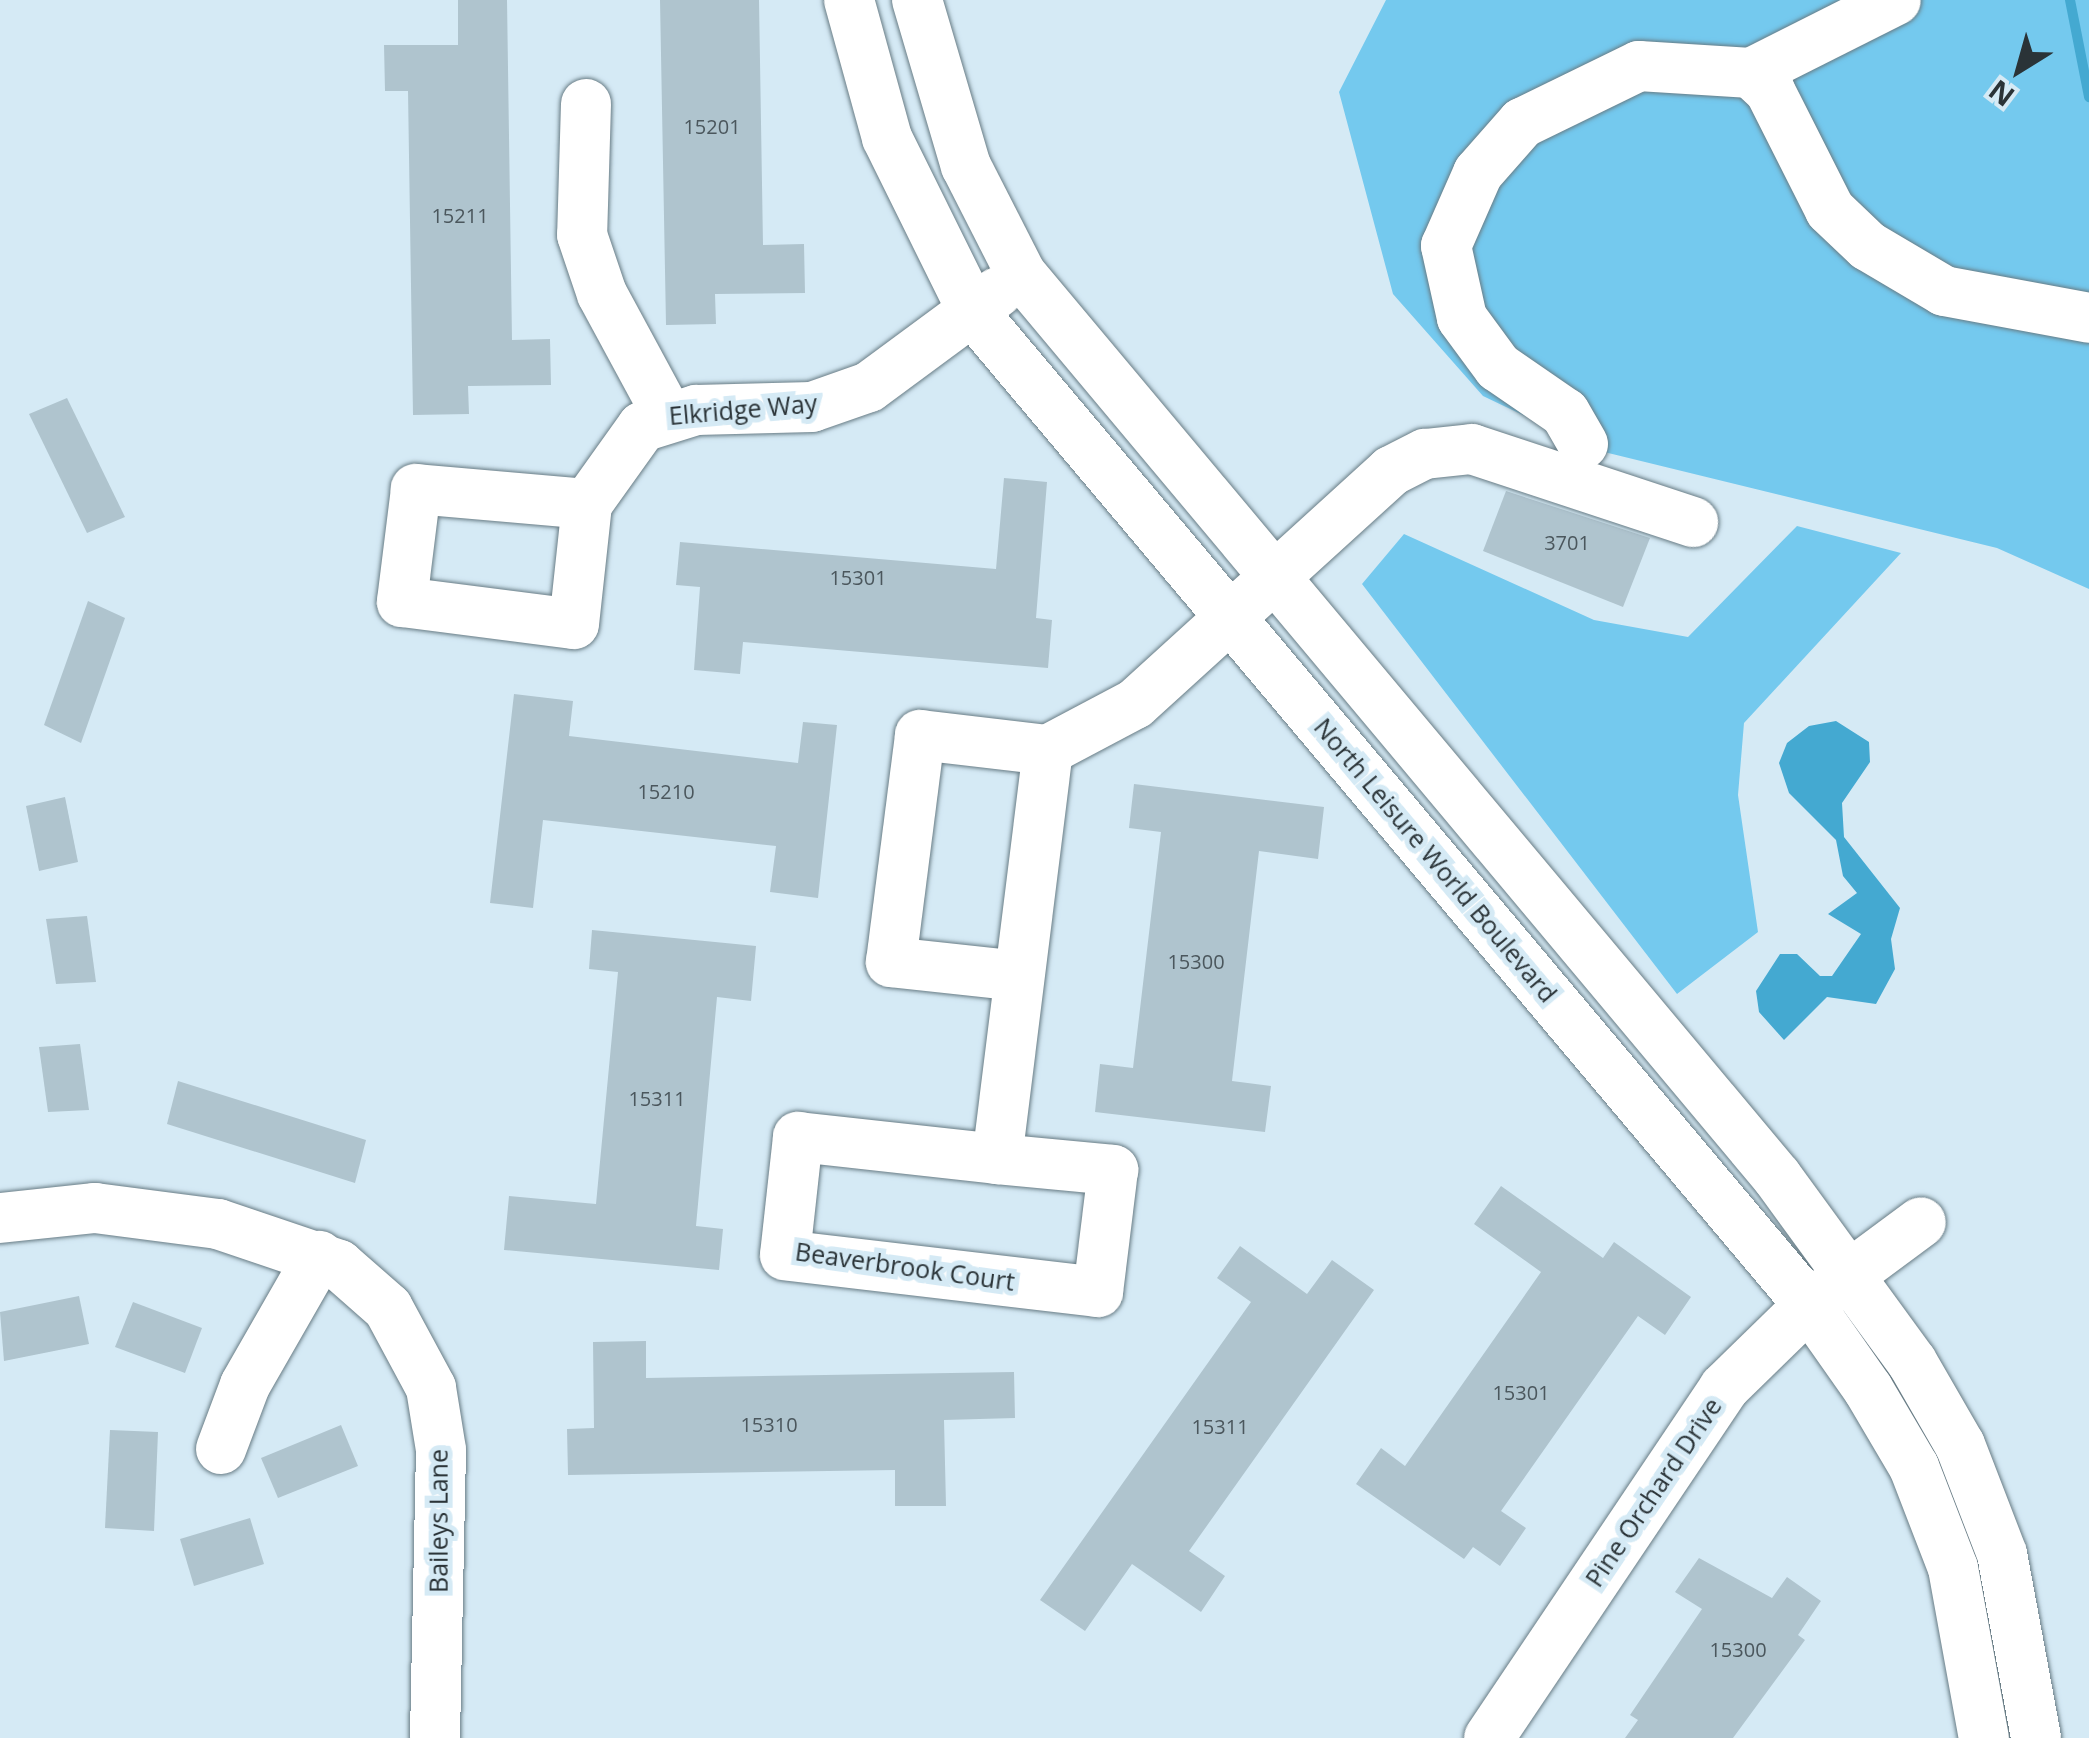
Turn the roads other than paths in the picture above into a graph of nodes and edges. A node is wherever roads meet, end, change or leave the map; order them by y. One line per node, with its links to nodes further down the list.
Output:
1 (850, 0): 7 (street, North Leisure World Boulevard)
2 (917, 0): 6 (street)
3 (1896, 0): 4 (street)
4 (1751, 72): 8 (street); 10 (street)
5 (586, 104): 9 (street)
6 (1022, 274): 7 (street, Elkridge Way); 13 (street)
7 (973, 312): 9 (street, Elkridge Way); 14 (street, North Leisure World Boulevard)
8 (2089, 318)
9 (667, 414): 11 (street, Elkridge Way)
10 (1582, 444)
11 (586, 504)
12 (1694, 522): 13 (street)
13 (1272, 574): 14 (street); 21 (street)
14 (1229, 616): 15 (street); 22 (street, North Leisure World Boulevard)
15 (1048, 750): 16 (street); 16 (street)
16 (1019, 976): 17 (street)
17 (997, 1158): 17 (street, Beaverbrook Court)
18 (0, 1218): 20 (street, Baileys Lane)
19 (1921, 1222): 21 (street, Pine Orchard Drive)
20 (319, 1256): 23 (street); 24 (street, Baileys Lane)
21 (1850, 1274): 22 (street, Pine Orchard Drive); 27 (street)
22 (1809, 1305): 25 (street, Pine Orchard Drive); 26 (street, North Leisure World Boulevard)
23 (220, 1449)
24 (435, 1738)
25 (1490, 1738)
26 (1984, 1738)
27 (2036, 1738)

